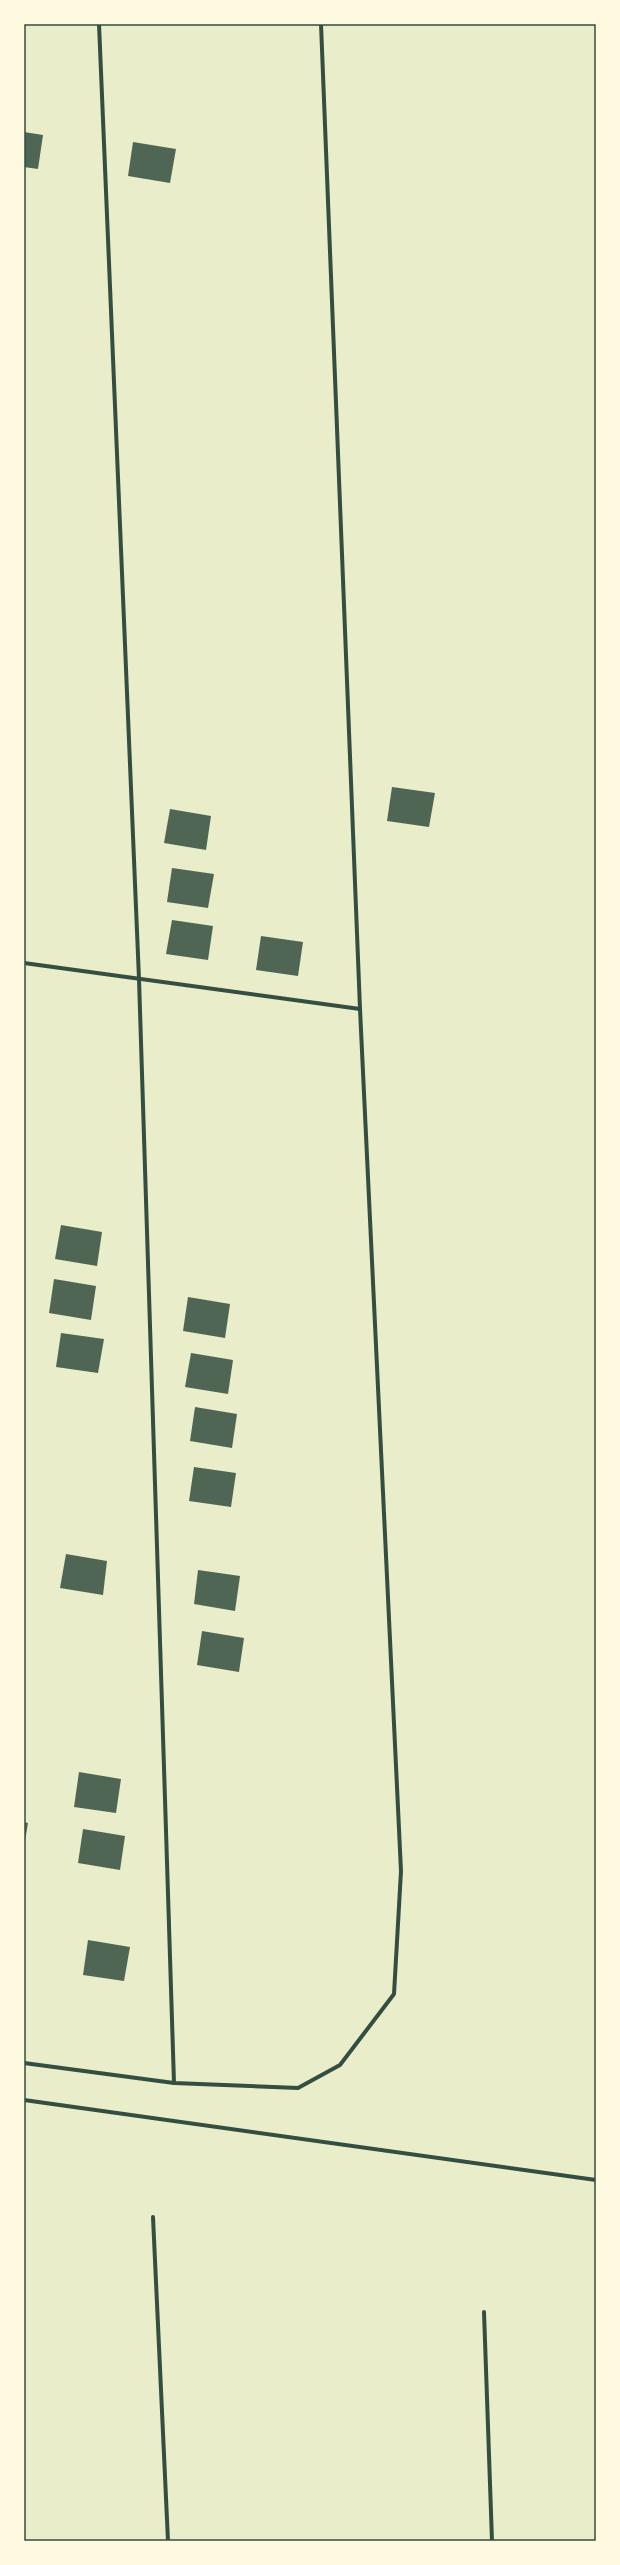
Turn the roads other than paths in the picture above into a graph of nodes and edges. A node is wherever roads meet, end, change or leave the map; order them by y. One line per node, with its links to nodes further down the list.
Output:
1 (99, 24): 4 (street)
2 (321, 24): 5 (street)
3 (24, 962): 4 (street)
4 (139, 978): 5 (street); 7 (street)
5 (360, 1009): 7 (street)
6 (24, 2063): 7 (street)
7 (174, 2083)
8 (24, 2100): 9 (street)
9 (596, 2180)
10 (153, 2217): 12 (street)
11 (484, 2312): 13 (street)
12 (168, 2541)
13 (492, 2541)

